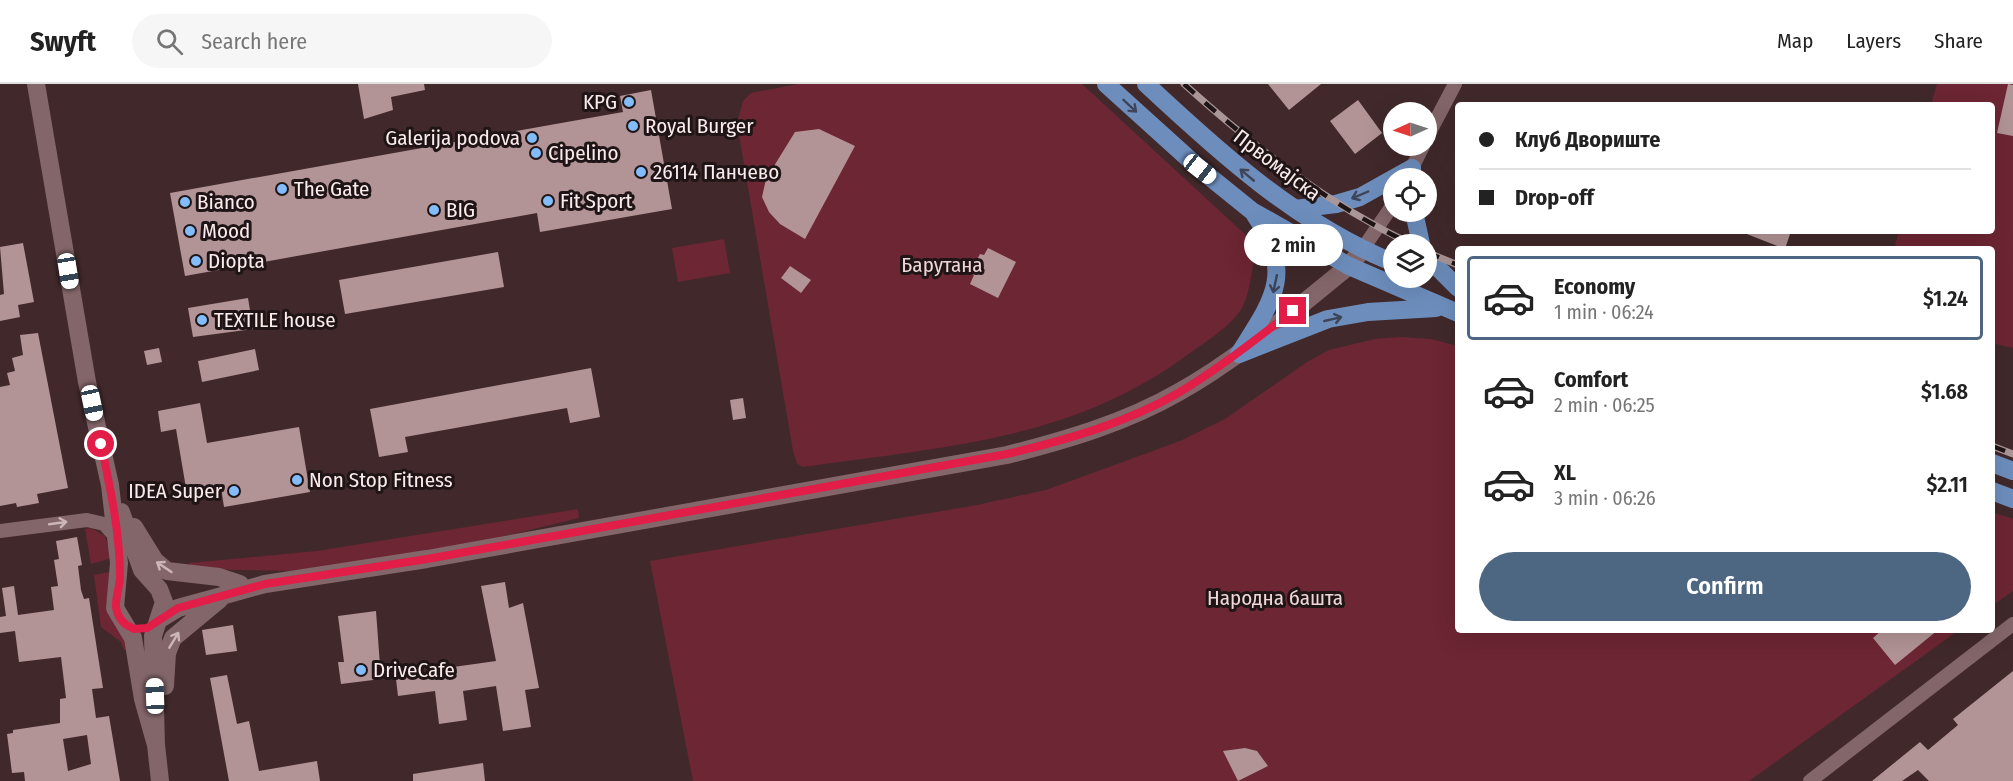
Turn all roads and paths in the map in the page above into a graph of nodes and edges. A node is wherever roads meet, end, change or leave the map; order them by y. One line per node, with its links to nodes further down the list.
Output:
1 (36, 84): 21 (street)
2 (1106, 84): 8 (main road, one-way to 8)
3 (1146, 84): 7 (main road, Првомајска, one-way to 3)
4 (1455, 84): 5 (street)
5 (1437, 118)
6 (1383, 187): 7 (main road, one-way to 7)
7 (1295, 209): 10 (main road, Првомајска)
8 (1252, 211): 12 (main road); 18 (main road, one-way to 18)
9 (1383, 218): 10 (street)
10 (1362, 250): 11 (main road, Првомајска); 12 (street)
11 (1383, 259)
12 (1349, 266): 17 (main road); 18 (street)
13 (1437, 267): 15 (main road)
14 (1437, 281): 16 (main road)
15 (1455, 286)
16 (1455, 288)
17 (1450, 310): 18 (main road, one-way to 17)
18 (1239, 354): 29 (street)
19 (1995, 464): 20 (main road)
20 (2013, 471)
21 (110, 485): 24 (street); 26 (street)
22 (1995, 492): 23 (main road)
23 (2013, 499)
24 (121, 512): 27 (street); 28 (street, one-way to 24)
25 (0, 531): 26 (street, one-way to 26)
26 (116, 537): 30 (street)
27 (153, 584): 28 (street); 30 (street); 32 (street)
28 (240, 584): 29 (street)
29 (265, 584): 31 (street)
30 (118, 593): 33 (street)
31 (222, 597): 32 (street); 35 (street, one-way to 31)
32 (158, 621): 33 (street); 35 (street)
33 (125, 624): 36 (street)
34 (2013, 624): 38 (street)
35 (156, 716): 36 (street)
36 (156, 744): 37 (street)
37 (160, 781)
38 (1810, 781)

